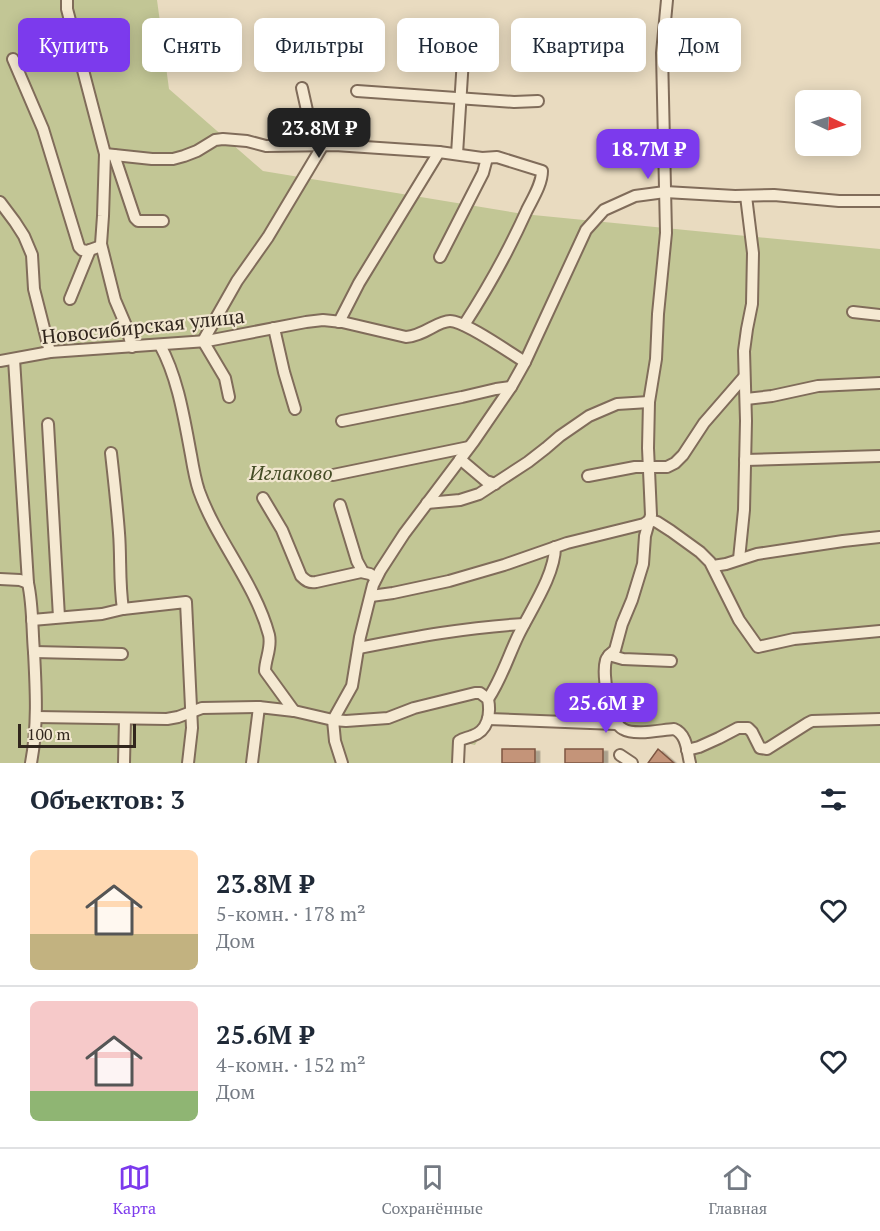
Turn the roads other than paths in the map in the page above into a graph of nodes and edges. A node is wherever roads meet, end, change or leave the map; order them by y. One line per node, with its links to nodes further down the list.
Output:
1 (67, 0): 11 (street)
2 (667, 0): 14 (street)
3 (13, 59): 20 (street)
4 (462, 72): 7 (street)
5 (302, 88): 9 (street)
6 (357, 91): 7 (street)
7 (461, 98): 8 (street); 12 (street)
8 (538, 101)
9 (317, 145): 10 (street); 11 (street); 28 (street)
10 (440, 152): 12 (street); 25 (street)
11 (109, 154): 18 (street); 19 (street)
12 (457, 154): 13 (street)
13 (487, 158): 21 (street); 26 (street)
14 (665, 192): 15 (street); 34 (street); 40 (street)
15 (746, 196): 16 (street); 35 (street)
16 (880, 201)
17 (0, 202): 31 (street)
18 (163, 221)
19 (101, 246): 20 (street); 30 (street)
20 (90, 250): 22 (street)
21 (440, 258)
22 (70, 298)
23 (853, 312): 24 (street)
24 (880, 315)
25 (339, 322): 26 (street, Новосибирская улица); 27 (street, Новосибирская улица)
26 (464, 325): 34 (street)
27 (274, 328): 28 (street, Новосибирская улица); 41 (street)
28 (203, 341): 29 (street, Новосибирская улица); 38 (street)
29 (160, 345): 30 (street, Новосибирская улица); 79 (street)
30 (132, 347): 31 (street, Новосибирская улица)
31 (50, 352): 32 (street, Новосибирская улица)
32 (14, 359): 33 (street, Новосибирская улица); 64 (street)
33 (0, 361)
34 (525, 362): 37 (street)
35 (744, 377): 39 (street); 49 (street)
36 (880, 382): 39 (street)
37 (511, 387): 42 (street); 44 (street)
38 (229, 397)
39 (746, 399): 48 (street)
40 (649, 402): 49 (street); 52 (street)
41 (295, 409)
42 (342, 421)
43 (48, 424): 67 (street)
44 (469, 447): 47 (street); 50 (street)
45 (111, 453): 66 (street)
46 (880, 456): 48 (street)
47 (460, 459): 52 (street); 54 (street)
48 (745, 459): 59 (street)
49 (649, 467): 51 (street); 56 (street)
50 (333, 475)
51 (588, 476)
52 (495, 484): 54 (street)
53 (263, 498): 61 (street)
54 (427, 503): 62 (street)
55 (340, 505): 61 (street)
56 (650, 520): 58 (street); 60 (street); 74 (street)
57 (880, 537): 59 (street)
58 (555, 547): 65 (street); 69 (street)
59 (739, 559): 60 (street)
60 (713, 566): 70 (street)
61 (363, 572): 62 (street)
62 (376, 578): 65 (street)
63 (0, 579): 64 (street)
64 (28, 583): 68 (street)
65 (370, 596): 71 (street)
66 (123, 609): 67 (street); 78 (street)
67 (59, 617): 68 (street)
68 (32, 620): 72 (street)
69 (524, 624): 71 (street); 76 (street)
70 (880, 631)
71 (359, 648): 84 (street)
72 (34, 652): 73 (street); 80 (street)
73 (122, 654)
74 (609, 655): 75 (street); 85 (street)
75 (671, 661)
76 (488, 699): 82 (street); 84 (street)
77 (259, 707): 78 (street); 79 (street); 90 (street)
78 (192, 711): 81 (street); 89 (street)
79 (294, 711): 84 (street)
80 (36, 717): 81 (street); 87 (street)
81 (124, 719): 88 (street)
82 (488, 719): 85 (street); 92 (street)
83 (880, 719): 86 (street)
84 (333, 720): 91 (street)
85 (616, 724): 86 (street)
86 (687, 750): 95 (street)
87 (31, 763)
88 (124, 763)
89 (188, 763)
90 (252, 763)
91 (342, 763)
92 (458, 763)
93 (620, 763): 94 (street)
94 (632, 763)
95 (690, 763)

